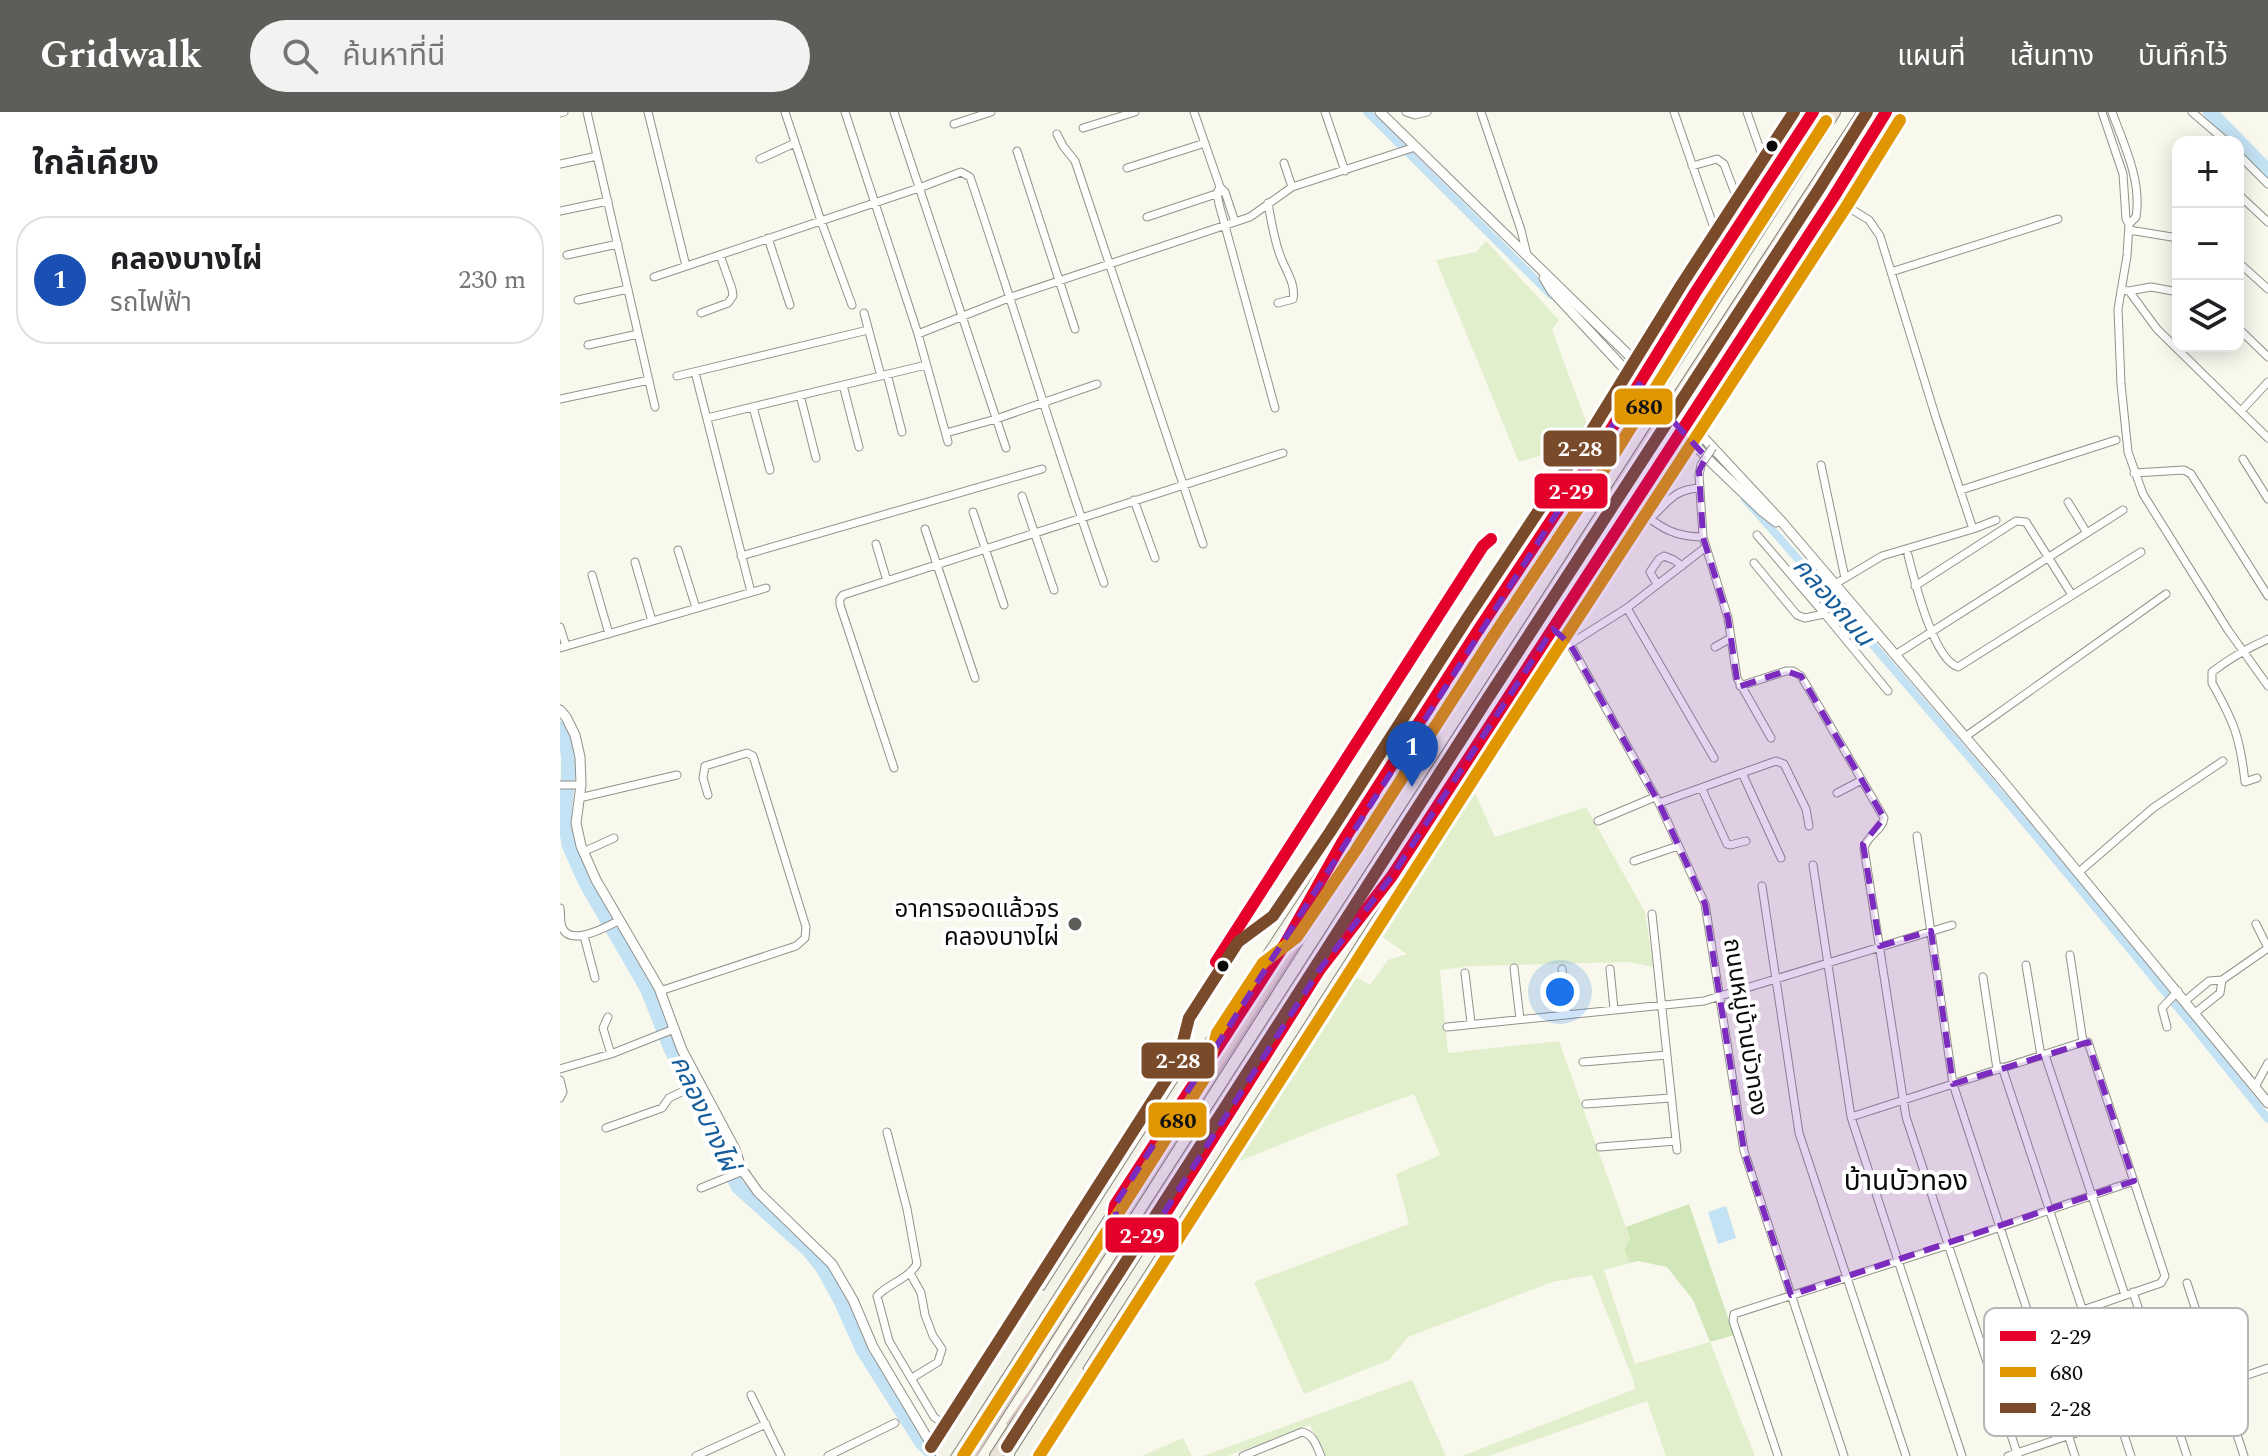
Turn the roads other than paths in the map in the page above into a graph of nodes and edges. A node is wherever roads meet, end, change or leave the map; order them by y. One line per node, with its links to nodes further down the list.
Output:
1 (587, 112): 34 (street)
2 (648, 112): 71 (street)
3 (785, 112): 30 (street)
4 (845, 112): 51 (street)
5 (894, 112): 46 (street)
6 (991, 112): 26 (street)
7 (1135, 112): 27 (street)
8 (1194, 112): 31 (street)
9 (1325, 112): 41 (street)
10 (1380, 112): 25 (street)
11 (1396, 112): 25 (street)
12 (1406, 112): 13 (street)
13 (1427, 112)
14 (1481, 112): 68 (street)
15 (1674, 112): 39 (street)
16 (1747, 112): 42 (street)
17 (1813, 112): 42 (main road)
18 (1821, 112): 43 (highway)
19 (1834, 112): 43 (highway)
20 (1866, 112): 54 (highway); 323 (highway, bridge)
21 (1886, 112): 48 (main road)
22 (2102, 112): 61 (street)
23 (2112, 112): 61 (street)
24 (2192, 112): 29 (street)
25 (1390, 122): 32 (street)
26 (954, 124)
27 (1083, 128)
28 (1057, 134): 69 (street)
29 (2220, 136)
30 (795, 143): 35 (street); 58 (street)
31 (1205, 143): 40 (street); 47 (street)
32 (1411, 148): 41 (street); 68 (street)
33 (1017, 151): 75 (street)
34 (597, 156): 38 (street); 50 (street)
35 (760, 159)
36 (2244, 160): 44 (street)
37 (1284, 163): 45 (street)
38 (560, 164)
39 (1692, 166): 56 (street); 65 (street)
40 (1127, 168)
41 (1345, 171): 45 (street)
42 (1770, 178): 56 (main road)
43 (1792, 180): 191 (highway, bridge)
44 (2268, 184)
45 (1292, 187): 52 (street)
46 (919, 188): 51 (street); 80 (street); 87 (street)
47 (1221, 191): 55 (street); 60 (street)
48 (1833, 198): 54 (main road); 73 (street)
49 (2244, 200): 59 (street)
50 (608, 201): 53 (street); 64 (street)
51 (874, 202): 58 (street); 91 (street)
52 (1268, 203): 60 (street); 82 (street)
53 (560, 211)
54 (1821, 215): 113 (main road, bridge)
55 (1147, 217)
56 (1744, 217): 65 (main road)
57 (2058, 219): 73 (street)
58 (821, 221): 63 (street); 84 (street)
59 (2268, 222)
60 (1231, 223): 69 (street); 109 (street)
61 (2129, 227): 62 (street); 78 (street)
62 (2172, 237)
63 (768, 238): 67 (street); 83 (street)
64 (618, 244): 66 (street); 76 (street)
65 (1722, 251): 97 (main road, bridge)
66 (567, 255)
67 (720, 255): 71 (street); 85 (street)
68 (1527, 257): 70 (street)
69 (1109, 263): 75 (street); 127 (street)
70 (1536, 265): 97 (street); 142 (street)
71 (686, 266): 74 (street)
72 (2244, 267): 77 (street)
73 (1891, 272): 129 (street)
74 (654, 277)
75 (1060, 280): 80 (street); 88 (street)
76 (628, 289): 81 (street); 90 (street)
77 (2268, 289)
78 (2125, 290): 79 (street); 110 (street); 126 (street)
79 (2172, 291)
80 (1011, 297): 87 (street); 106 (street)
81 (578, 300)
82 (1278, 303)
83 (790, 305)
84 (852, 305)
85 (701, 313)
86 (864, 313): 89 (street)
87 (961, 317): 91 (street); 112 (street)
88 (1075, 329)
89 (868, 330): 96 (street); 98 (street)
90 (638, 334): 93 (street); 100 (street)
91 (918, 334): 95 (street)
92 (2244, 334): 94 (street)
93 (588, 345)
94 (2268, 357)
95 (926, 365): 98 (street); 112 (street)
96 (695, 372): 99 (street); 111 (street)
97 (1646, 372): 199 (main road, bridge)
98 (884, 375): 103 (street); 114 (street)
99 (677, 376)
100 (649, 380): 105 (street); 107 (street)
101 (2268, 382): 110 (street)
102 (1097, 384): 106 (street)
103 (843, 385): 104 (street); 117 (street)
104 (800, 395): 108 (street); 121 (street)
105 (560, 399)
106 (1044, 403): 112 (street); 137 (street)
107 (655, 407)
108 (753, 407): 111 (street); 125 (street)
109 (1275, 408)
110 (2241, 411): 115 (street)
111 (707, 418): 154 (street)
112 (996, 419): 119 (street)
113 (1688, 421): 118 (street); 134 (main road, bridge)
114 (902, 432)
115 (2268, 438)
116 (2116, 440): 129 (street)
117 (859, 447)
118 (1713, 447): 128 (street, bridge); 142 (street)
119 (1006, 448)
120 (1283, 453): 127 (street)
121 (816, 458)
122 (2243, 459): 131 (street)
123 (1821, 465): 162 (street)
124 (1042, 469): 154 (street)
125 (770, 470)
126 (2134, 473): 173 (street); 189 (street)
127 (1182, 485): 132 (street); 148 (street)
128 (1700, 488): 138 (street); 146 (street)
129 (1961, 490): 141 (street)
130 (1022, 496): 144 (street)
131 (2268, 499)
132 (1134, 500): 137 (street); 156 (street)
133 (2068, 502): 143 (street)
134 (1633, 507): 138 (street); 181 (main road)
135 (2123, 510): 143 (street)
136 (973, 512): 151 (street)
137 (1081, 518): 144 (street); 164 (street)
138 (1650, 519): 146 (street)
139 (1996, 520): 141 (street)
140 (925, 529): 159 (street)
141 (1973, 529): 162 (street)
142 (1790, 531): 166 (street)
143 (2087, 533): 155 (street)
144 (1033, 534): 151 (street); 169 (street)
145 (1757, 535): 178 (street)
146 (1703, 537): 149 (street)
147 (876, 544): 163 (street)
148 (1203, 544)
149 (1706, 547): 160 (street); 184 (street)
150 (678, 550): 176 (street)
151 (984, 550): 159 (street); 175 (street)
152 (2141, 552): 172 (street)
153 (1908, 555): 167 (street)
154 (741, 556): 170 (street)
155 (2049, 557): 167 (street); 172 (street); 182 (street)
156 (1155, 558)
157 (635, 562): 179 (street)
158 (1754, 563): 178 (street)
159 (936, 566): 163 (street); 192 (street)
160 (1682, 566): 165 (street); 165 (street)
161 (592, 575): 183 (street)
162 (1845, 578): 166 (street)
163 (887, 581): 202 (street)
164 (1104, 583)
165 (1657, 584): 177 (street)
166 (1835, 584): 174 (street)
167 (1915, 586): 182 (street)
168 (766, 588): 170 (street)
169 (1054, 590)
170 (751, 592): 176 (street)
171 (2166, 594): 197 (street)
172 (2072, 595): 182 (street)
173 (2268, 596)
174 (1841, 597): 178 (street); 190 (street)
175 (1004, 605)
176 (696, 608): 179 (street)
177 (1627, 608): 186 (street); 200 (street)
178 (1824, 612): 195 (street)
179 (652, 621): 183 (street)
180 (560, 627): 187 (street)
181 (1553, 630): 186 (street, ถนนหมู่บ้านบัวทอง); 226 (main road)
182 (1931, 630): 190 (street)
183 (609, 634): 187 (street)
184 (1731, 638): 188 (street); 193 (street)
185 (2268, 639): 189 (street)
186 (1570, 644): 213 (street, ถนนหมู่บ้านบัวทอง)
187 (563, 647)
188 (1715, 647)
189 (2244, 650): 194 (street); 205 (street)
190 (1895, 655): 197 (street)
191 (1465, 677): 199 (highway); 316 (highway)
192 (975, 678)
193 (1740, 686): 198 (street); 206 (street)
194 (2268, 686)
195 (1888, 691)
196 (560, 710): 208 (street)
197 (1965, 737): 225 (street)
198 (1771, 738)
199 (1401, 753): 218 (main road)
200 (1714, 758)
201 (2223, 761): 225 (street)
202 (894, 768)
203 (1742, 773): 209 (street); 215 (street); 222 (street)
204 (677, 775): 212 (street)
205 (2257, 778)
206 (1862, 780): 210 (street); 235 (street)
207 (563, 785): 208 (street)
208 (579, 785): 212 (street)
209 (1702, 789): 213 (street); 219 (street)
210 (1837, 793)
211 (708, 795): 247 (street)
212 (579, 798): 221 (street)
213 (1657, 800): 214 (street); 220 (street, ถนนหมู่บ้านบัวทอง)
214 (1598, 821)
215 (1809, 826)
216 (1917, 836): 233 (street)
217 (614, 838): 221 (street)
218 (1343, 841): 226 (main road, bridge); 292 (main road)
219 (1746, 841)
220 (1678, 846): 223 (street); 249 (street, ถนนหมู่บ้านบัวทอง)
221 (583, 852): 230 (street)
222 (1781, 858)
223 (1634, 861)
224 (1813, 865): 237 (street)
225 (2079, 872): 248 (street)
226 (1392, 876): 301 (main road)
227 (1762, 886): 246 (street)
228 (560, 908): 234 (street)
229 (1652, 914): 251 (street)
230 (618, 921): 234 (street); 247 (street)
231 (2256, 924): 245 (street)
232 (1952, 925): 233 (street)
233 (1931, 931): 235 (street); 271 (street)
234 (584, 936): 244 (street)
235 (1880, 946): 237 (street); 275 (street)
236 (2070, 955): 261 (street)
237 (1828, 964): 246 (street); 278 (street)
238 (2026, 965): 264 (street)
239 (1514, 968): 256 (street)
240 (1562, 969): 254 (street)
241 (1610, 969): 252 (street)
242 (1465, 973): 257 (street)
243 (1983, 977): 267 (street)
244 (595, 978)
245 (2222, 980): 250 (street); 253 (street)
246 (1775, 981): 249 (street); 291 (street)
247 (660, 991): 260 (street)
248 (2175, 994): 250 (street); 259 (street)
249 (1719, 996): 251 (street); 295 (street, ถนนหมู่บ้านบัวทอง)
250 (2185, 1001): 253 (street)
251 (1662, 1005): 252 (street); 263 (street)
252 (1614, 1009): 254 (street)
253 (2195, 1013): 272 (street)
254 (1567, 1014): 256 (street)
255 (608, 1017): 262 (street)
256 (1520, 1019): 257 (street)
257 (1471, 1023): 258 (street)
258 (1447, 1027)
259 (2167, 1027)
260 (672, 1030): 262 (street); 270 (street)
261 (2083, 1042): 264 (street); 283 (street)
262 (611, 1054): 268 (street)
263 (1667, 1055): 265 (street); 274 (street)
264 (2043, 1055): 267 (street); 285 (street)
265 (1583, 1062)
266 (2268, 1063): 272 (street)
267 (2000, 1068): 271 (street); 286 (street)
268 (560, 1069)
269 (560, 1080): 273 (street)
270 (698, 1083): 279 (street); 282 (street)
271 (1953, 1084): 275 (street); 287 (street)
272 (2255, 1087): 276 (street)
273 (560, 1098)
274 (1671, 1098): 277 (street); 281 (street)
275 (1903, 1101): 278 (street); 288 (street)
276 (2268, 1103)
277 (1586, 1104)
278 (1851, 1117): 289 (street)
279 (606, 1128)
280 (887, 1132): 290 (street)
281 (1600, 1147)
282 (740, 1172): 284 (street); 318 (street)
283 (2134, 1181): 285 (street); 294 (street)
284 (701, 1188)
285 (2092, 1196): 286 (street); 294 (street)
286 (2050, 1210): 287 (street); 297 (street)
287 (1999, 1226): 288 (street); 296 (street)
288 (1948, 1245): 289 (street); 302 (street)
289 (1897, 1261): 291 (street); 331 (street)
290 (910, 1273): 305 (street); 305 (street)
291 (1846, 1277): 295 (street); 330 (street)
292 (1056, 1279): 309 (main road); 318 (main road)
293 (2187, 1283): 300 (street)
294 (2129, 1294): 298 (street); 299 (street)
295 (1791, 1295): 328 (street); 329 (street, ถนนหมู่บ้านบัวทอง)
296 (2026, 1308)
297 (2082, 1308)
298 (2089, 1308)
299 (2134, 1308)
300 (2195, 1308)
301 (1091, 1344): 324 (main road); 325 (main road)
302 (1984, 1353)
303 (2268, 1368): 304 (street)
304 (2248, 1375)
305 (912, 1378): 309 (street)
306 (751, 1395): 308 (street)
307 (895, 1423): 322 (street)
308 (766, 1424): 320 (street); 321 (street)
309 (950, 1429): 318 (main road)
310 (2012, 1436): 319 (street)
311 (2066, 1436): 319 (street)
312 (2068, 1436): 333 (street)
313 (2125, 1436): 334 (street)
314 (2181, 1436): 335 (street)
315 (2237, 1436): 336 (street)
316 (972, 1451)
317 (1264, 1452): 326 (street); 327 (street)
318 (941, 1454)
319 (2018, 1455): 332 (street)
320 (696, 1456)
321 (781, 1456)
322 (828, 1456)
323 (996, 1456)
324 (1020, 1456)
325 (1030, 1456)
326 (1243, 1456)
327 (1321, 1456)
328 (1778, 1456)
329 (1844, 1456)
330 (1906, 1456)
331 (1962, 1456)
332 (2008, 1456)
333 (2075, 1456)
334 (2131, 1456)
335 (2187, 1456)
336 (2244, 1456)

